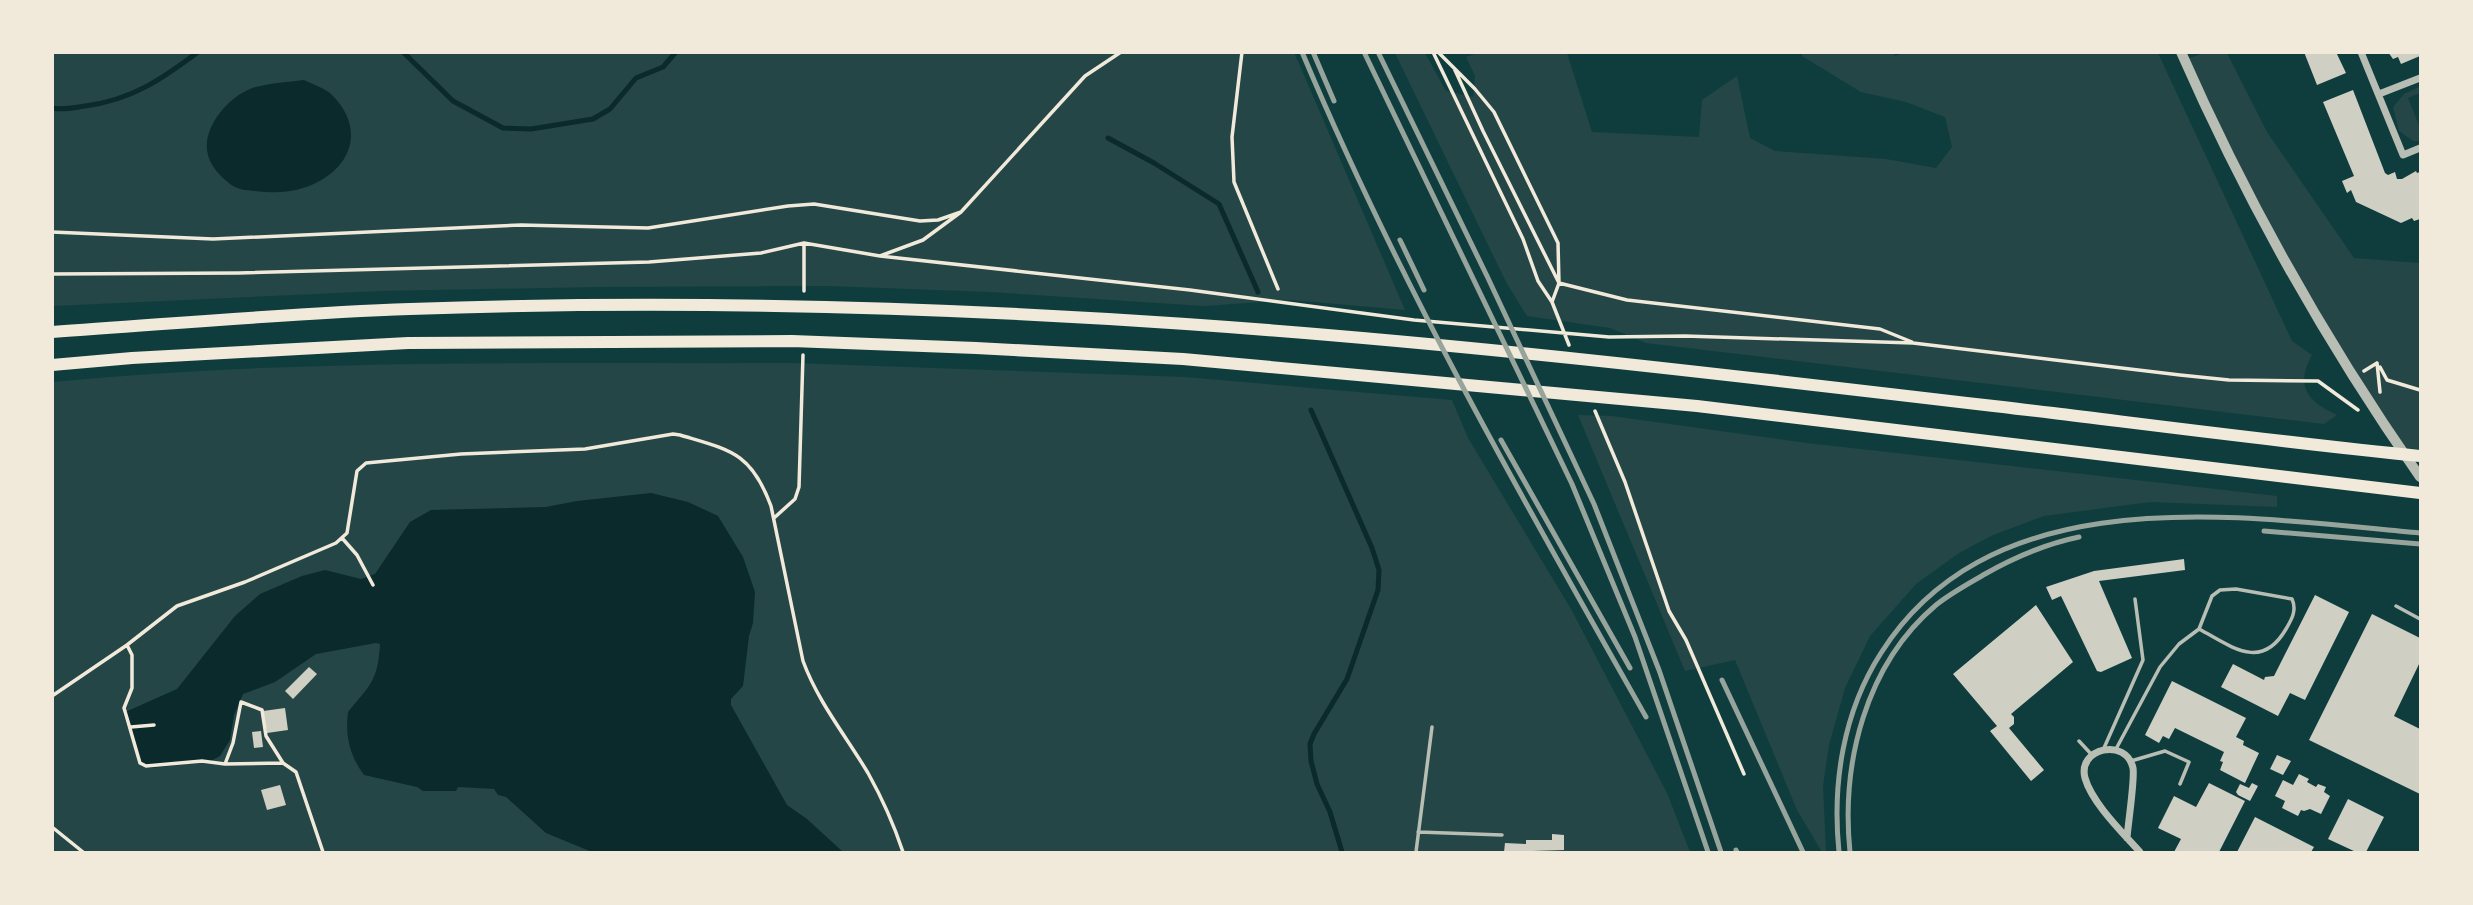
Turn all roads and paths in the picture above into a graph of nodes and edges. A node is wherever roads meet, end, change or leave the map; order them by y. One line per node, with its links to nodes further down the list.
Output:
1 (1121, 52): 11 (path)
2 (1242, 52): 18 (path)
3 (1433, 52): 19 (path)
4 (1438, 52): 7 (path)
5 (2181, 52): 30 (street)
6 (2361, 52): 9 (street)
7 (1454, 68): 17 (path); 17 (path)
8 (2420, 78): 9 (street)
9 (2379, 94): 10 (street)
10 (2420, 148)
11 (961, 212): 12 (path); 14 (path)
12 (52, 232)
13 (804, 243): 14 (path); 15 (path); 16 (path)
14 (880, 256): 21 (path)
15 (804, 257)
16 (52, 274)
17 (1559, 283): 19 (path); 21 (path)
18 (1278, 289)
19 (1552, 302): 22 (path)
20 (52, 332): 29 (highway)
21 (1913, 342): 28 (path)
22 (1572, 353)
23 (52, 365): 31 (highway)
24 (802, 390): 32 (path)
25 (2420, 390): 26 (path)
26 (2381, 394)
27 (1592, 403): 51 (path)
28 (2358, 410)
29 (2420, 456)
30 (2420, 477)
31 (2420, 493)
32 (774, 518): 33 (path); 59 (path)
33 (342, 538): 34 (path); 39 (path)
34 (373, 585)
35 (2135, 599): 45 (lane)
36 (2396, 606): 37 (lane)
37 (2420, 619)
38 (2199, 629): 38 (lane); 46 (lane)
39 (127, 645): 40 (path); 42 (path)
40 (52, 696)
41 (154, 725): 42 (path)
42 (131, 727): 50 (path)
43 (1432, 727): 54 (lane)
44 (2079, 741): 47 (lane)
45 (2104, 748): 46 (street); 47 (street)
46 (2116, 750): 48 (street)
47 (2092, 755): 56 (street)
48 (2129, 761): 52 (lane); 56 (street)
49 (283, 763): 50 (path); 50 (path); 58 (path)
50 (225, 764)
51 (1744, 774)
52 (2180, 784)
53 (52, 827): 57 (path)
54 (1418, 832): 55 (lane); 60 (lane)
55 (1502, 835)
56 (2127, 838): 61 (street)
57 (83, 852)
58 (323, 852)
59 (903, 852)
60 (1416, 852)
61 (2140, 852)

